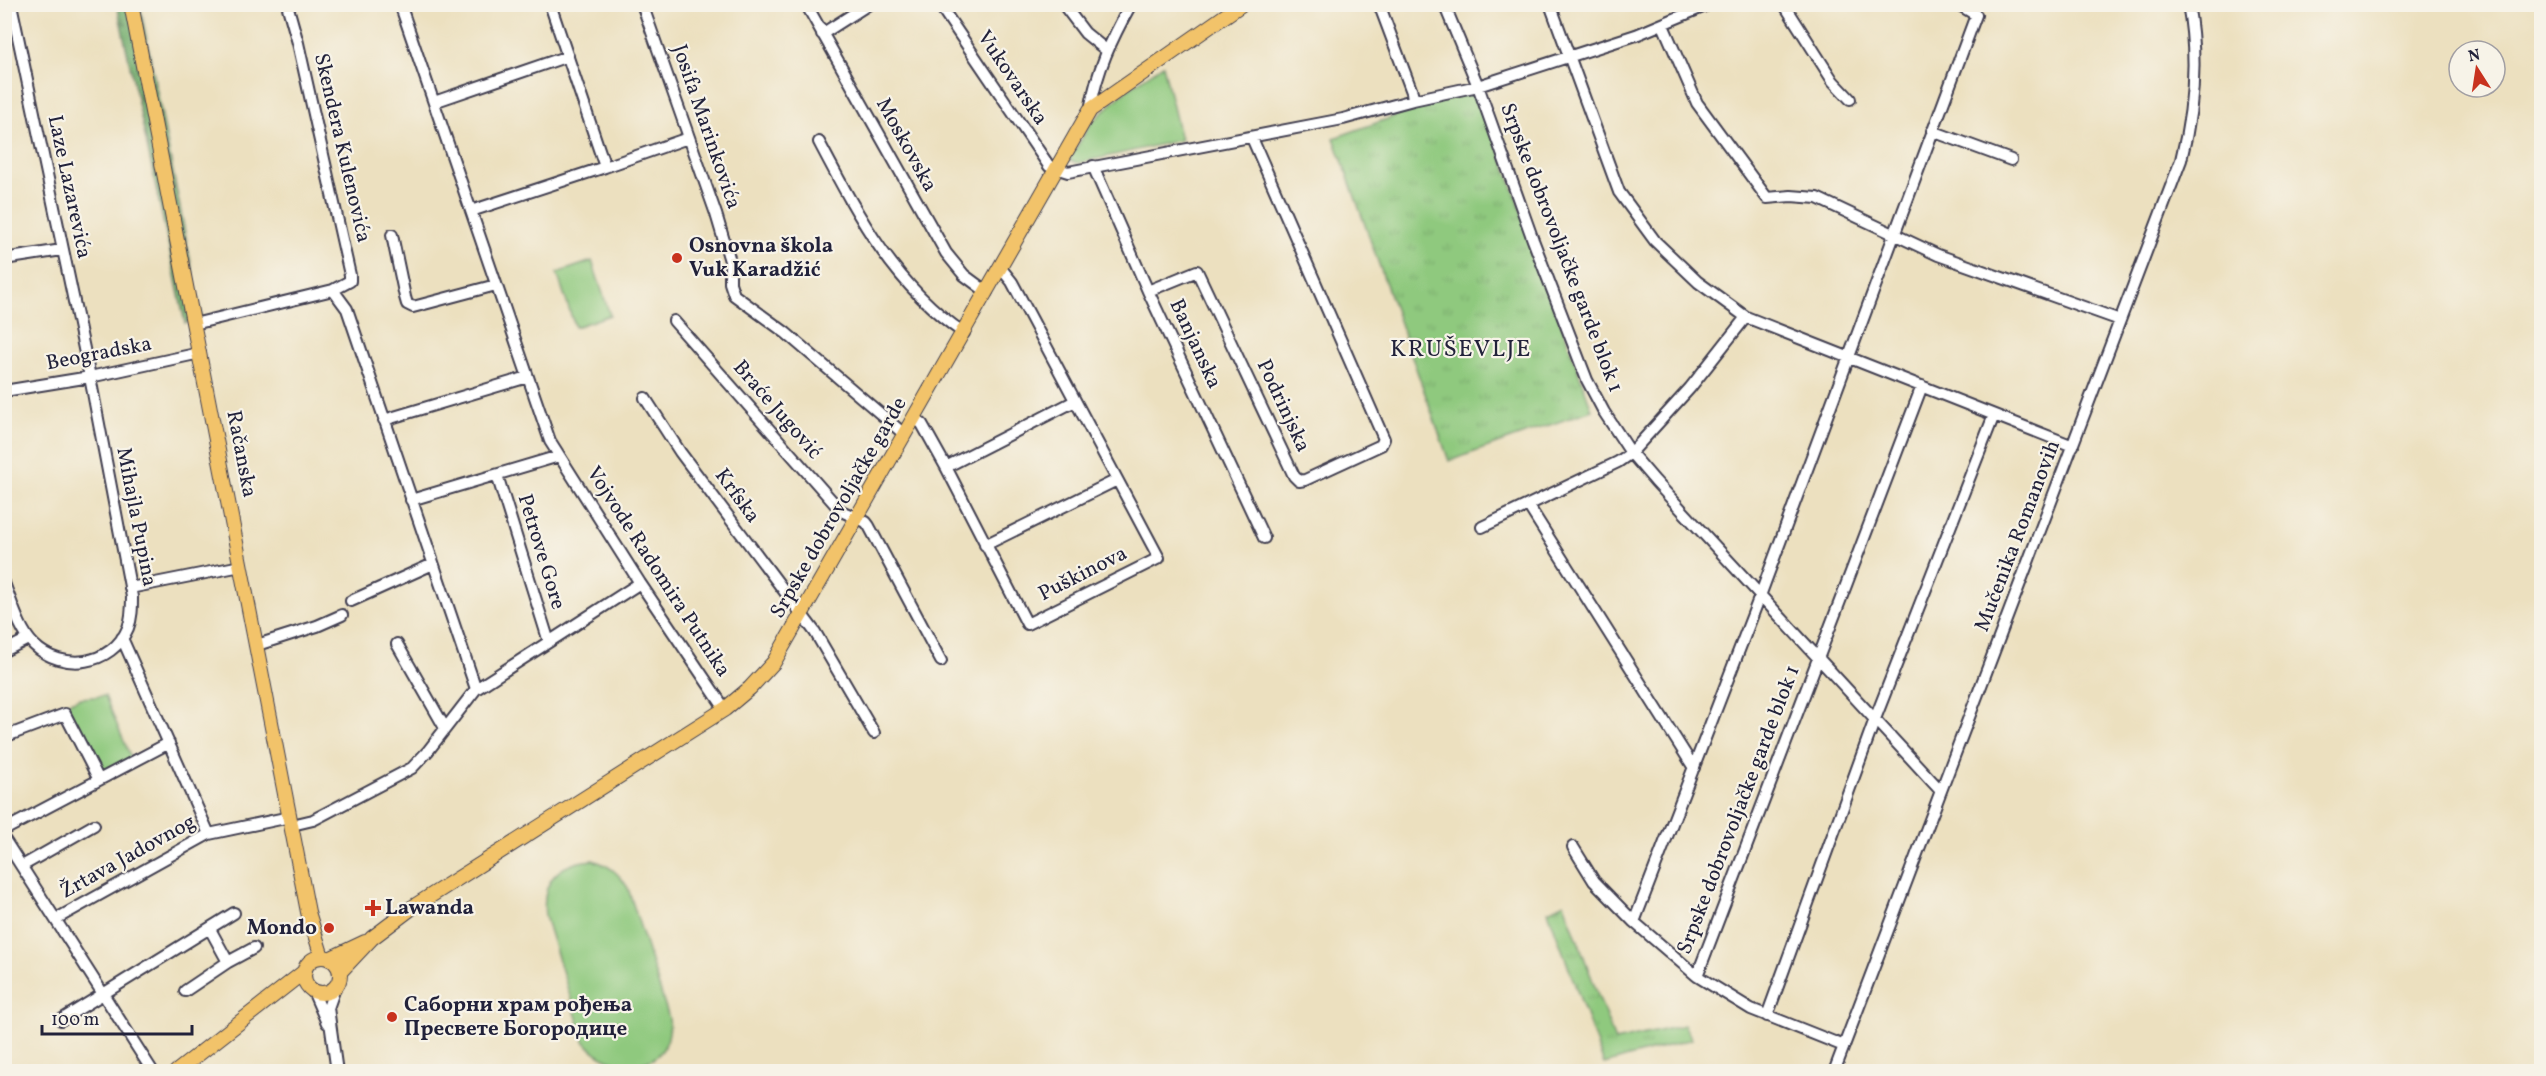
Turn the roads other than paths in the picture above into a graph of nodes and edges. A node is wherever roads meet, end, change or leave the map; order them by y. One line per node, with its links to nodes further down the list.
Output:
1 (10, 4): 41 (street, Laze Lazarevića)
2 (131, 4): 51 (main road, Račanska)
3 (287, 4): 45 (street, Skendera Kulenovića)
4 (400, 4): 28 (street, Vojvode Radomira Putnika)
5 (550, 4): 23 (street)
6 (642, 4): 31 (street, Josifa Marinkovića)
7 (806, 4): 21 (street, Moskovska)
8 (869, 4): 21 (street)
9 (939, 4): 37 (street, Vukovarska)
10 (1063, 4): 22 (street)
11 (1131, 4): 22 (street)
12 (1242, 4): 29 (main road, Srpske dobrovoljačke garde)
13 (1379, 4): 27 (street)
14 (1444, 4): 25 (street, Srpske dobrovoljačke garde blok 1)
15 (1550, 4): 24 (street)
16 (1710, 4): 20 (street)
17 (1784, 4): 26 (street)
18 (1958, 4): 30 (street)
19 (2188, 4): 49 (street, Mučenika Romanovih)
20 (1663, 25): 24 (street); 39 (street)
21 (822, 34): 47 (street, Moskovska)
22 (1106, 50): 29 (street)
23 (568, 56): 28 (street); 36 (street)
24 (1569, 58): 25 (street); 48 (street)
25 (1478, 86): 27 (street); 66 (street, Srpske dobrovoljačke garde blok 1)
26 (1850, 99)
27 (1413, 100): 32 (street)
28 (434, 102): 38 (street, Vojvode Radomira Putnika)
29 (1090, 110): 37 (main road, Srpske dobrovoljačke garde)
30 (1932, 131): 34 (street); 39 (street)
31 (688, 138): 36 (street); 64 (street, Josifa Marinkovića)
32 (1252, 138): 35 (street); 46 (street, Podrinjska)
33 (819, 142): 52 (street)
34 (2011, 160)
35 (1093, 166): 37 (street); 46 (street, Banjanska)
36 (605, 167): 38 (street)
37 (1056, 170): 43 (main road, Srpske dobrovoljačke garde)
38 (471, 212): 44 (street, Vojvode Radomira Putnika)
39 (1895, 234): 49 (street); 54 (street)
40 (392, 235): 44 (street)
41 (62, 250): 42 (street); 55 (street, Laze Lazarevića)
42 (4, 259)
43 (1000, 267): 47 (main road, Srpske dobrovoljačke garde); 60 (street, Puškinova)
44 (496, 285): 56 (street, Vojvode Radomira Putnika)
45 (333, 290): 51 (street); 63 (street)
46 (1148, 291): 75 (street, Banjanska)
47 (987, 292): 52 (main road, Srpske dobrovoljačke garde)
48 (1746, 316): 54 (street); 66 (street)
49 (2120, 320): 65 (street, Mučenika Romanovih)
50 (674, 321): 73 (street, Braće Jugović)
51 (194, 324): 53 (main road, Račanska)
52 (964, 333): 62 (main road, Srpske dobrovoljačke garde)
53 (200, 352): 55 (street, Beogradska); 78 (main road, Račanska)
54 (1850, 358): 57 (street); 82 (street)
55 (90, 377): 58 (street, Beogradska); 81 (street, Mihajla Pupina)
56 (528, 377): 63 (street); 67 (street, Vojvode Radomira Putnika)
57 (1922, 386): 61 (street); 92 (street)
58 (4, 391)
59 (645, 398): 84 (street, Krfska)
60 (1075, 401): 68 (street); 70 (street, Puškinova)
61 (1994, 415): 65 (street); 96 (street)
62 (914, 417): 64 (main road, Srpske dobrovoljačke garde); 68 (street, Puškinova)
63 (384, 420): 71 (street)
64 (904, 434): 73 (main road, Srpske dobrovoljačke garde)
65 (2073, 446): 103 (street, Mučenika Romanovih)
66 (1631, 453): 72 (street); 82 (street, Srpske dobrovoljačke garde blok 1)
67 (559, 456): 69 (street, Vojvode Radomira Putnika); 80 (street, Vojvode Radomira Putnika)
68 (946, 467): 76 (street, Puškinova)
69 (497, 474): 71 (street, Vojvode Radomira Putnika); 88 (street, Petrove Gore)
70 (1117, 480): 76 (street); 76 (street, Puškinova)
71 (411, 500): 77 (street)
72 (1528, 505): 74 (street); 101 (street)
73 (856, 518): 84 (main road, Srpske dobrovoljačke garde); 93 (street, Braće Jugović)
74 (1482, 526)
75 (1264, 538)
76 (985, 545)
77 (433, 564): 83 (street); 94 (street)
78 (241, 566): 81 (street); 90 (main road, Račanska)
79 (4, 583): 87 (street)
80 (640, 583): 88 (street, Petrove Gore); 95 (street, Vojvode Radomira Putnika)
81 (130, 588): 86 (street, Mihajla Pupina)
82 (1760, 596): 92 (street, Srpske dobrovoljačke garde blok 1); 101 (street)
83 (351, 601)
84 (801, 614): 95 (main road, Srpske dobrovoljačke garde); 98 (street, Krfska)
85 (342, 615): 90 (street)
86 (122, 638): 87 (street); 100 (street)
87 (28, 639): 91 (street)
88 (549, 642): 94 (street, Petrove Gore)
89 (397, 644): 97 (street)
90 (257, 645): 104 (main road, Račanska)
91 (4, 651)
92 (1817, 658): 96 (street, Srpske dobrovoljačke garde blok 1); 120 (street, Srpske dobrovoljačke garde blok 1)
93 (941, 661)
94 (476, 689): 97 (street, Petrove Gore)
95 (725, 709): 115 (main road, Srpske dobrovoljačke garde)
96 (1875, 720): 103 (street, Srpske dobrovoljačke garde blok 1); 126 (street)
97 (445, 728): 104 (street, Petrove Gore)
98 (874, 733)
99 (4, 737): 102 (street)
100 (169, 743): 102 (street); 107 (street)
101 (1694, 768): 113 (street)
102 (99, 780): 106 (street)
103 (1940, 790): 129 (street, Mučenika Romanovih)
104 (291, 821): 107 (street, Žrtava Jadovnog); 118 (main road, Račanska)
105 (94, 825): 110 (street)
106 (4, 830)
107 (209, 834): 112 (street, Žrtava Jadovnog)
108 (4, 839): 110 (street)
109 (1573, 847): 113 (street)
110 (22, 866): 112 (street)
111 (234, 913): 114 (street)
112 (56, 919): 124 (street)
113 (1634, 922): 120 (street)
114 (210, 929): 117 (street); 124 (street)
115 (372, 938): 118 (main road); 119 (main road)
116 (254, 948): 117 (street)
117 (228, 962): 123 (street)
118 (316, 962): 119 (main road); 122 (main road); 125 (main road)
119 (340, 972): 121 (main road)
120 (1697, 976): 126 (street)
121 (335, 988): 122 (main road); 128 (street)
122 (311, 989): 125 (main road); 128 (street)
123 (185, 991)
124 (103, 994): 127 (street); 130 (street)
125 (270, 999): 131 (main road)
126 (1767, 1016): 129 (street)
127 (61, 1020)
128 (332, 1035): 132 (street)
129 (1844, 1046): 133 (street, Mučenika Romanovih)
130 (153, 1071)
131 (176, 1071)
132 (337, 1071)
133 (1834, 1071)

